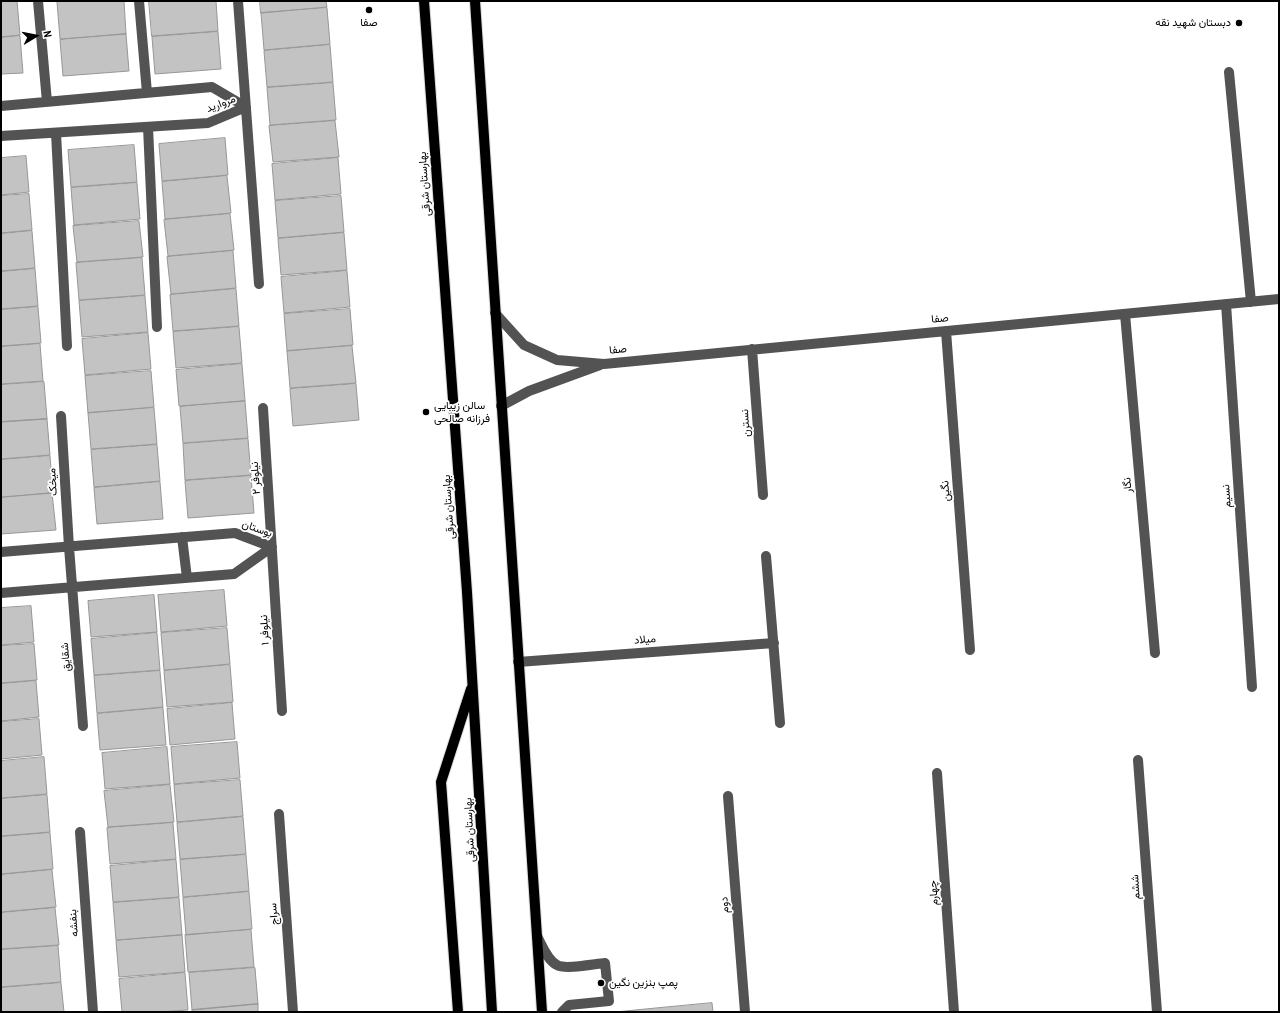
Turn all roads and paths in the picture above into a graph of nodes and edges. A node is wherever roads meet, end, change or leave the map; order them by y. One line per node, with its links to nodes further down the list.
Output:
1 (38, 1): 8 (street)
2 (139, 1): 7 (street)
3 (238, 1): 10 (street)
4 (424, 1): 41 (main road, بهارستان شرقی)
5 (475, 1): 18 (main road)
6 (1229, 72): 16 (street)
7 (147, 93): 8 (street, مروارید); 10 (street, مروارید)
8 (48, 102): 9 (street, مروارید)
9 (1, 106)
10 (246, 107): 11 (street, مروارید); 14 (street)
11 (148, 126): 12 (street, مروارید); 20 (street)
12 (56, 133): 13 (street, مروارید); 22 (street)
13 (1, 136)
14 (259, 284)
15 (1279, 299): 16 (street, صفا)
16 (1251, 302): 17 (street, صفا)
17 (1226, 304): 19 (street, صفا); 42 (street, نسیم)
18 (495, 313): 24 (street); 25 (main road)
19 (1125, 314): 21 (street, صفا); 39 (street, نگار)
20 (157, 328)
21 (946, 331): 23 (street, صفا); 38 (street, نگین)
22 (67, 346)
23 (752, 349): 24 (street, صفا); 28 (street, نسترن)
24 (604, 364): 25 (street)
25 (501, 406): 40 (main road)
26 (263, 408): 31 (street, نیلوفر ۲)
27 (62, 416): 30 (street, میخک)
28 (763, 495)
29 (182, 537): 30 (street, بوستان); 31 (street, بوستان); 34 (street)
30 (69, 547): 32 (street, بوستان); 35 (street, میخک)
31 (272, 547): 34 (street, بوستان); 43 (street, نیلوفر ۱)
32 (1, 552)
33 (766, 556): 37 (street)
34 (187, 578): 35 (street, بوستان)
35 (72, 587): 36 (street, بوستان); 45 (street, شقایق)
36 (1, 593)
37 (774, 643): 40 (street, میلاد); 44 (street)
38 (970, 650)
39 (1155, 653)
40 (518, 662): 51 (main road)
41 (473, 684): 54 (main road); 55 (main road, بهارستان شرقی)
42 (1252, 687)
43 (282, 711)
44 (780, 723)
45 (84, 726)
46 (1138, 760): 60 (street, ششم)
47 (937, 773): 59 (street, چهارم)
48 (728, 796): 58 (street, دوم)
49 (279, 814): 53 (street, سراج)
50 (80, 832): 52 (street, بنفشه)
51 (538, 936): 56 (main road); 57 (street)
52 (93, 1012)
53 (293, 1012)
54 (458, 1012)
55 (492, 1012)
56 (542, 1012)
57 (562, 1012)
58 (745, 1012)
59 (954, 1012)
60 (1157, 1012)

